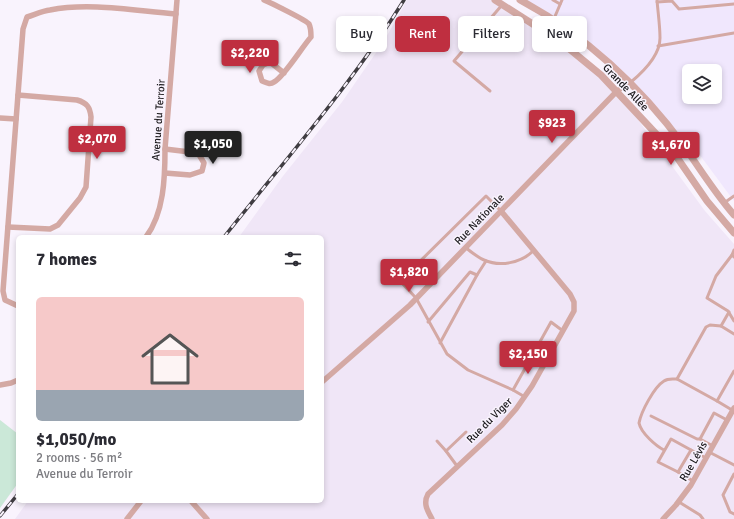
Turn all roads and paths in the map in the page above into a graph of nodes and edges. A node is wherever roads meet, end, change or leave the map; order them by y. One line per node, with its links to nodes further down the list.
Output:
1 (99, 0): 11 (street)
2 (177, 0): 12 (street, Avenue du Terroir)
3 (264, 0): 20 (street)
4 (520, 0): 13 (street, Grande Allée)
5 (553, 0): 9 (lane)
6 (562, 0): 9 (lane)
7 (657, 1): 10 (lane); 18 (lane)
8 (498, 2): 15 (street, Grande Allée); 22 (lane)
9 (560, 4): 14 (lane)
10 (734, 4)
11 (99, 8): 12 (street); 24 (street)
12 (176, 14): 28 (street, Avenue du Terroir)
13 (547, 16)
14 (557, 16)
15 (532, 24)
16 (734, 33): 18 (lane)
17 (587, 45): 21 (street, Grande Allée)
18 (658, 46): 21 (lane)
19 (573, 52): 23 (street, Grande Allée)
20 (284, 72): 20 (street)
21 (629, 83): 23 (street, Rue Nationale); 27 (street, Grande Allée)
22 (490, 91)
23 (617, 91): 29 (street, Grande Allée); 34 (street, Rue Nationale)
24 (18, 95): 26 (street); 36 (street)
25 (0, 118): 26 (street)
26 (16, 120): 36 (street)
27 (684, 146): 29 (street); 32 (street, Grande Allée)
28 (165, 149): 30 (street, Avenue du Terroir); 30 (street)
29 (674, 153): 33 (street, Grande Allée)
30 (165, 173): 38 (street, Avenue du Terroir)
31 (734, 196): 32 (lane)
32 (724, 203): 33 (street); 35 (street, Grande Allée)
33 (714, 210): 37 (street, Grande Allée)
34 (501, 211): 39 (street, Rue Nationale); 40 (street, Rue du Viger); 45 (lane)
35 (734, 215)
36 (8, 227): 46 (street)
37 (734, 232)
38 (147, 235)
39 (465, 247): 43 (lane); 45 (street, Rue Nationale)
40 (534, 250): 43 (lane); 51 (street, Rue du Viger)
41 (734, 250): 42 (lane)
42 (733, 256): 47 (lane)
43 (486, 261): 44 (lane)
44 (477, 276): 49 (lane); 53 (lane)
45 (416, 298): 49 (lane); 56 (street, Rue Nationale)
46 (16, 305)
47 (729, 312): 48 (lane); 50 (lane)
48 (734, 321)
49 (428, 322): 53 (lane)
50 (721, 326): 52 (lane); 55 (lane)
51 (564, 331): 59 (lane); 60 (street, Rue du Viger)
52 (734, 334)
53 (440, 343): 59 (lane)
54 (734, 371): 61 (lane)
55 (677, 378): 61 (lane); 69 (lane)
56 (324, 380)
57 (16, 381): 58 (street)
58 (0, 385)
59 (513, 390): 60 (lane)
60 (525, 397): 74 (street, Rue du Viger)
61 (717, 401): 62 (lane)
62 (733, 409): 64 (street, Rue Lévis)
63 (651, 416): 66 (lane)
64 (727, 420): 66 (lane); 68 (street, Rue Lévis)
65 (466, 432): 71 (lane)
66 (700, 439): 68 (lane)
67 (437, 441): 71 (lane)
68 (713, 446): 72 (street, Rue Lévis)
69 (664, 450): 70 (lane); 75 (lane)
70 (692, 450): 72 (lane); 75 (lane)
71 (446, 451): 74 (lane)
72 (707, 455): 73 (lane); 77 (street, Rue Lévis)
73 (734, 465)
74 (457, 466): 84 (street, Rue du Viger)
75 (678, 472): 77 (lane)
76 (734, 474): 81 (lane)
77 (693, 481): 78 (street, Rue Lévis)
78 (679, 502): 85 (street, Rue Lévis); 86 (lane)
79 (139, 503): 82 (street)
80 (193, 503): 83 (street)
81 (734, 514)
82 (127, 519)
83 (207, 519)
84 (432, 519)
85 (663, 519)
86 (703, 519)

